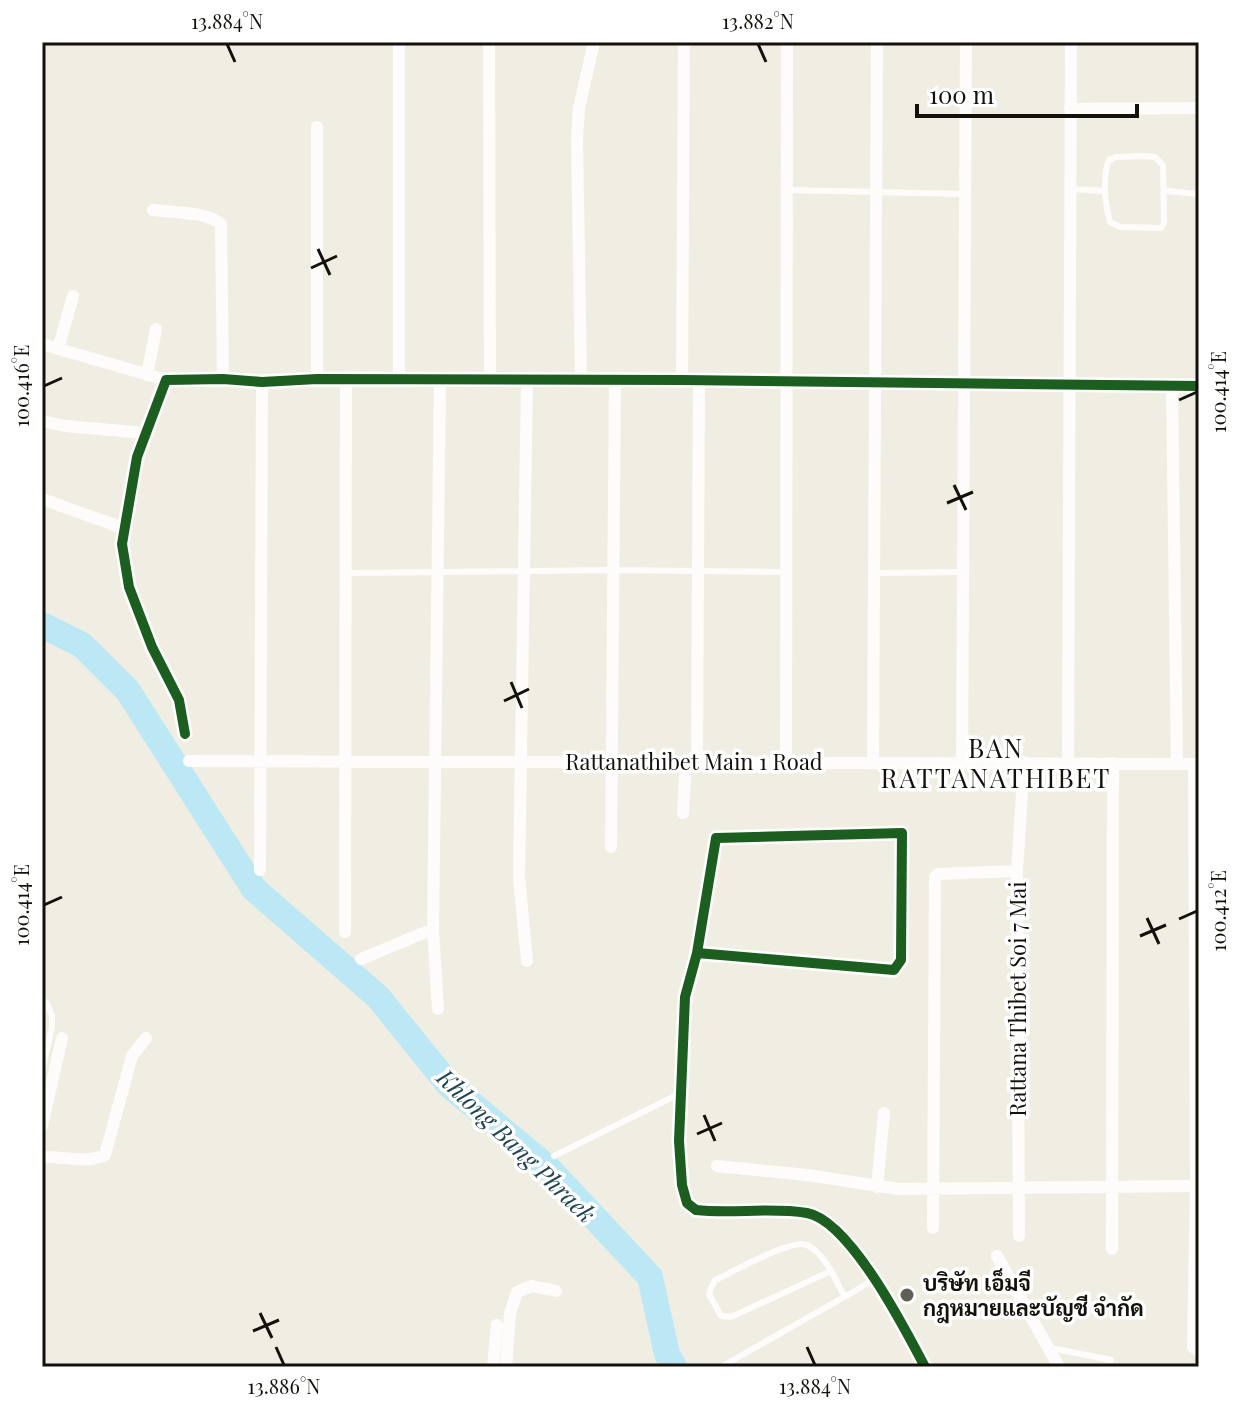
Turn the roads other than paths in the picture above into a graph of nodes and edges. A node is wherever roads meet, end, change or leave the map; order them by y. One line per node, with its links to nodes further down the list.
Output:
1 (399, 42): 34 (street)
2 (489, 42): 29 (street)
3 (594, 42): 30 (street)
4 (684, 42): 32 (street)
5 (787, 42): 13 (street)
6 (877, 42): 14 (street)
7 (966, 42): 17 (street)
8 (1071, 42): 10 (street)
9 (1199, 108): 10 (street)
10 (1070, 109): 12 (street)
11 (317, 127): 26 (street)
12 (1071, 189): 15 (lane); 41 (street)
13 (787, 190): 14 (lane); 37 (street)
14 (876, 191): 17 (lane); 39 (street)
15 (1105, 191): 16 (lane); 16 (lane)
16 (1165, 191): 18 (lane)
17 (965, 194): 40 (street)
18 (1199, 194)
19 (153, 210): 25 (street)
20 (73, 296): 23 (street)
21 (156, 329): 24 (street)
22 (42, 344): 23 (street)
23 (58, 349): 24 (street)
24 (147, 375): 28 (street)
25 (223, 379): 28 (street); 38 (street)
26 (317, 379): 27 (street); 38 (street)
27 (346, 379): 34 (street); 54 (street)
28 (166, 380): 45 (street)
29 (490, 380): 35 (street); 36 (street)
30 (581, 380): 31 (street); 36 (street)
31 (615, 380): 32 (street); 49 (street)
32 (682, 380): 33 (street)
33 (699, 380): 37 (street); 51 (street)
34 (399, 381): 35 (street)
35 (440, 381): 50 (street)
36 (527, 381): 48 (street)
37 (787, 381): 39 (street); 52 (street)
38 (262, 382): 58 (street)
39 (875, 383): 40 (street); 55 (street)
40 (963, 384): 41 (street); 53 (street)
41 (1070, 384): 42 (street); 68 (street)
42 (1172, 386): 43 (street); 70 (street)
43 (1199, 386)
44 (42, 421): 45 (street)
45 (145, 433): 47 (street)
46 (42, 499): 47 (street)
47 (123, 528): 56 (street)
48 (525, 570): 49 (lane); 50 (lane); 61 (street)
49 (612, 570): 51 (lane); 62 (street)
50 (437, 571): 54 (lane); 60 (street)
51 (698, 572): 52 (lane); 63 (street)
52 (786, 572): 64 (street)
53 (963, 572): 55 (lane); 66 (street)
54 (347, 573): 59 (street)
55 (874, 573): 65 (street)
56 (185, 734)
57 (189, 761): 58 (street, Rattanathibet Main 1 Road)
58 (259, 761): 59 (street, Rattanathibet Main 1 Road); 74 (street)
59 (347, 761): 60 (street, Rattanathibet Main 1 Road); 77 (street)
60 (434, 761): 61 (street, Rattanathibet Main 1 Road); 76 (street)
61 (523, 761): 62 (street, Rattanathibet Main 1 Road); 80 (street)
62 (610, 761): 63 (street, Rattanathibet Main 1 Road); 73 (street)
63 (691, 761): 64 (street, Rattanathibet Main 1 Road); 72 (street)
64 (786, 761): 65 (street, Rattanathibet Main 1 Road)
65 (873, 762): 66 (street, Rattanathibet Main 1 Road)
66 (962, 762): 67 (street, Rattanathibet Main 1 Road)
67 (1024, 762): 68 (street, Rattanathibet Main 1 Road); 75 (street, Rattana Thibet Soi 7 Mai)
68 (1068, 762): 69 (street, Rattanathibet Main 1 Road)
69 (1113, 763): 70 (street, Rattanathibet Main 1 Road); 94 (street)
70 (1177, 763): 71 (street, Rattanathibet Main 1 Road)
71 (1197, 764): 92 (street)
72 (683, 813)
73 (611, 847)
74 (260, 870)
75 (1017, 871): 95 (street); 96 (street, Rattana Thibet Soi 7 Mai)
76 (433, 929): 79 (street); 82 (street)
77 (345, 932)
78 (697, 953): 78 (street); 86 (street)
79 (361, 959)
80 (527, 961)
81 (42, 1000): 85 (lane)
82 (438, 1009)
83 (62, 1038): 88 (street)
84 (146, 1038): 90 (street)
85 (42, 1072)
86 (681, 1093): 89 (lane); 102 (street)
87 (884, 1113): 93 (street)
88 (42, 1126)
89 (554, 1156)
90 (42, 1157)
91 (717, 1166): 93 (street)
92 (1197, 1186): 94 (street); 107 (street)
93 (877, 1187): 95 (street)
94 (1113, 1187): 96 (street); 99 (street)
95 (934, 1188): 96 (street); 97 (street)
96 (1017, 1189): 98 (street, Rattana Thibet Soi 7 Mai)
97 (933, 1228)
98 (1019, 1236)
99 (1112, 1249)
100 (997, 1256): 106 (street)
101 (831, 1271): 101 (lane); 104 (lane)
102 (874, 1280): 104 (lane); 113 (street)
103 (556, 1291): 111 (street)
104 (844, 1296): 112 (lane)
105 (497, 1325): 110 (street)
106 (1048, 1348): 108 (lane); 109 (street)
107 (1199, 1351)
108 (1111, 1360)
109 (1057, 1363): 114 (street)
110 (493, 1367)
111 (506, 1367)
112 (721, 1367)
113 (925, 1367)
114 (1042, 1367)

